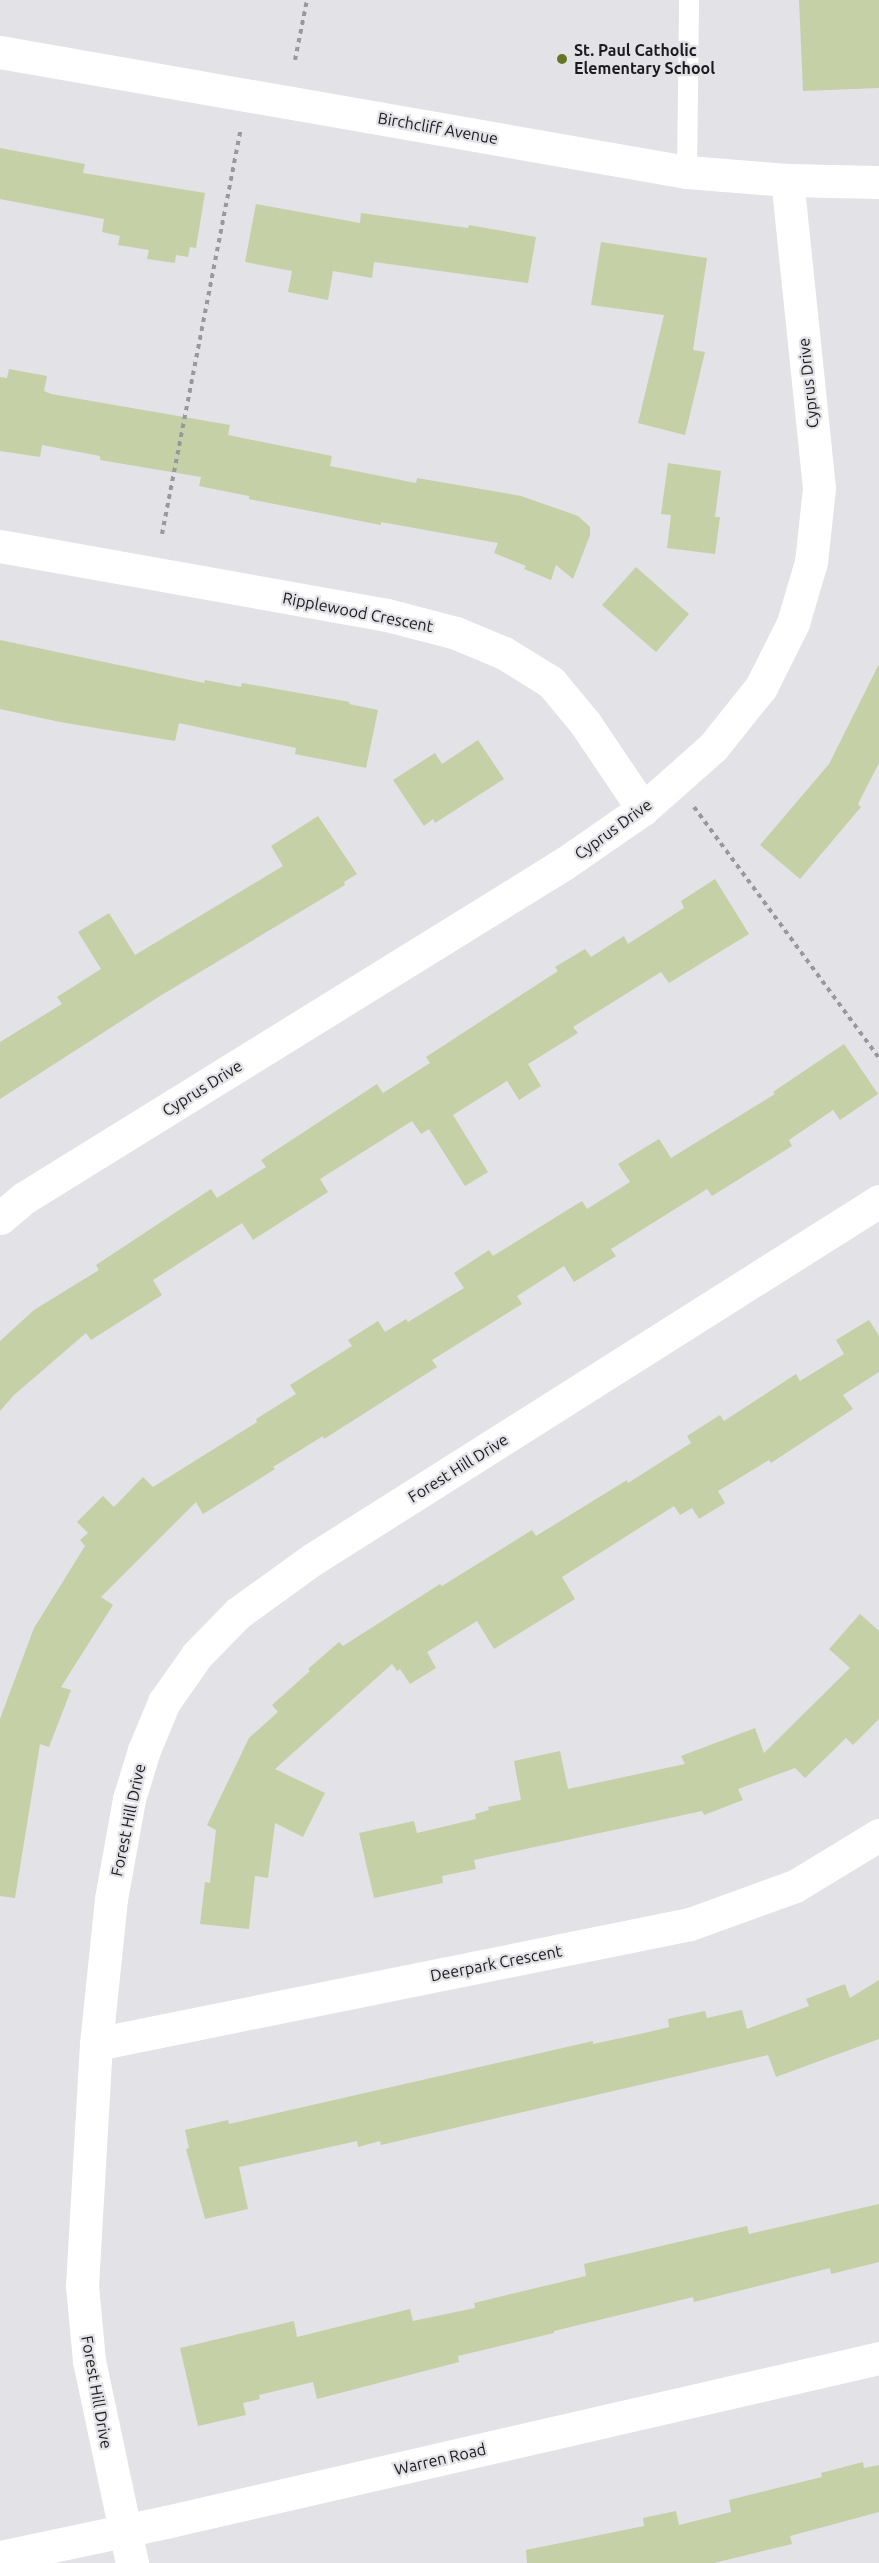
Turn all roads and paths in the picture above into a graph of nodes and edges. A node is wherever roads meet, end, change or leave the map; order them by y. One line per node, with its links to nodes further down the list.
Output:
1 (307, 0): 4 (path)
2 (688, 0): 6 (lane)
3 (0, 52): 6 (street, Birchcliff Avenue)
4 (295, 60)
5 (242, 124): 9 (path)
6 (687, 172): 7 (street, Birchcliff Avenue)
7 (787, 180): 8 (street, Birchcliff Avenue); 12 (street, Cyprus Drive)
8 (879, 182)
9 (162, 534)
10 (0, 546): 12 (street, Ripplewood Crescent)
11 (692, 804): 13 (path)
12 (643, 809): 15 (street, Cyprus Drive)
13 (879, 1058)
14 (879, 1201): 17 (street, Forest Hill Drive)
15 (0, 1218)
16 (879, 1835): 17 (street, Deerpark Crescent)
17 (96, 2044): 19 (street, Forest Hill Drive)
18 (879, 2358): 19 (street, Warren Road)
19 (126, 2530): 20 (street, Warren Road); 21 (street, Forest Hill Drive)
20 (0, 2557)
21 (132, 2563)

